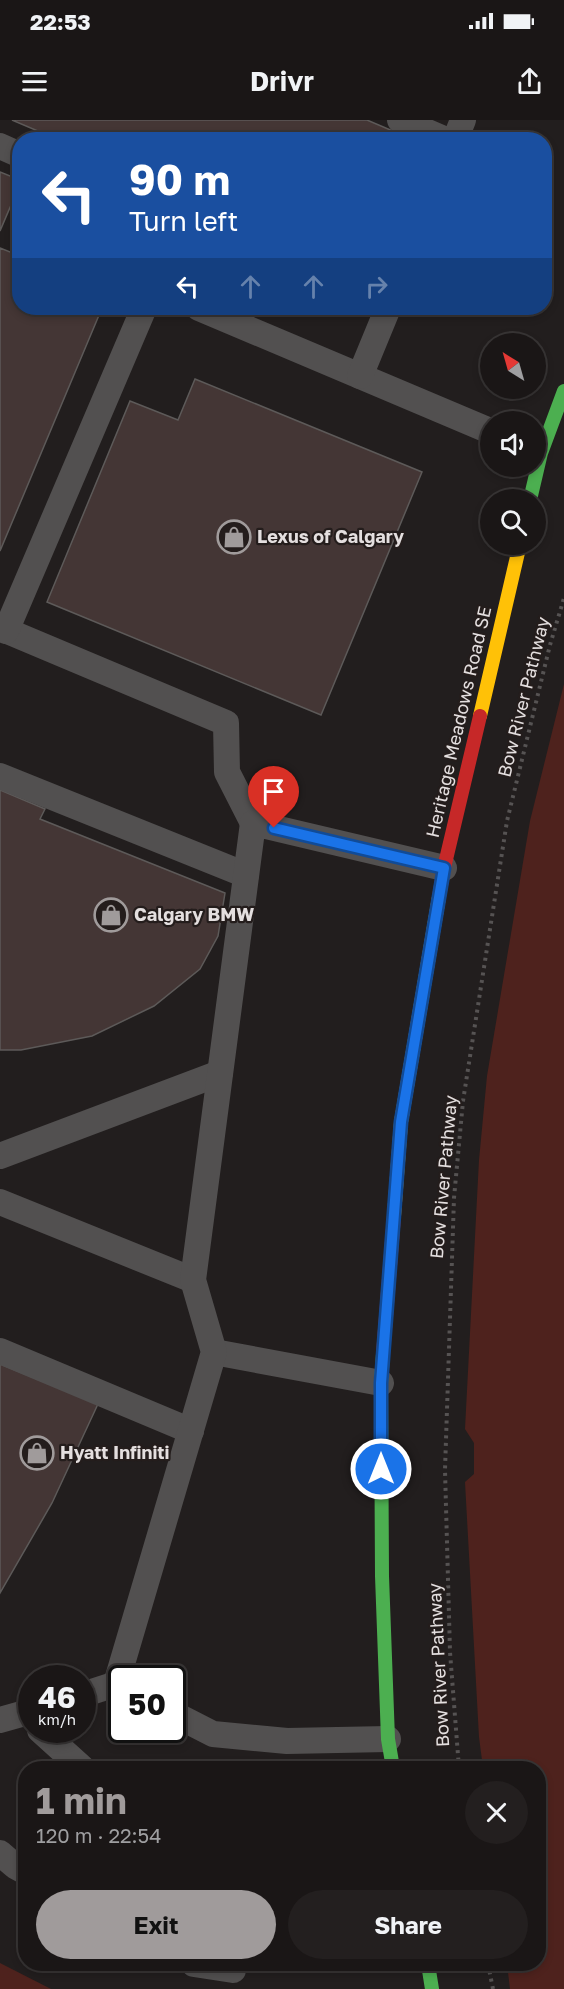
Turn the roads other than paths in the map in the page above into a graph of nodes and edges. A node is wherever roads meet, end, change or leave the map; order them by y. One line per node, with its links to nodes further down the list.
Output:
1 (400, 120): 2 (lane)
2 (428, 132)
3 (141, 315): 11 (lane)
4 (216, 315): 6 (lane)
5 (385, 315): 6 (lane)
6 (360, 376): 8 (lane)
7 (564, 391): 9 (main road)
8 (480, 427)
9 (546, 433)
10 (517, 555): 14 (main road, Heritage Meadows Road SE)
11 (3, 630): 13 (lane)
12 (0, 776): 15 (lane)
13 (253, 823): 14 (lane); 15 (lane)
14 (444, 868): 22 (main road, Heritage Meadows Road SE)
15 (246, 875): 16 (lane)
16 (220, 1073): 17 (lane); 19 (lane)
17 (0, 1156)
18 (0, 1202): 19 (lane)
19 (193, 1280): 21 (lane)
20 (0, 1351): 23 (lane)
21 (214, 1352): 22 (lane); 23 (lane)
22 (381, 1383): 26 (main road, Heritage Meadows Road SE)
23 (191, 1431): 24 (lane)
24 (125, 1665)
25 (186, 1720): 26 (lane)
26 (388, 1739): 29 (main road, Heritage Meadows Road SE)
27 (53, 1743): 28 (lane)
28 (74, 1761)
29 (392, 1761)
30 (0, 1853): 31 (lane)
31 (18, 1866)
32 (429, 1971): 33 (main road)
33 (432, 1989)

